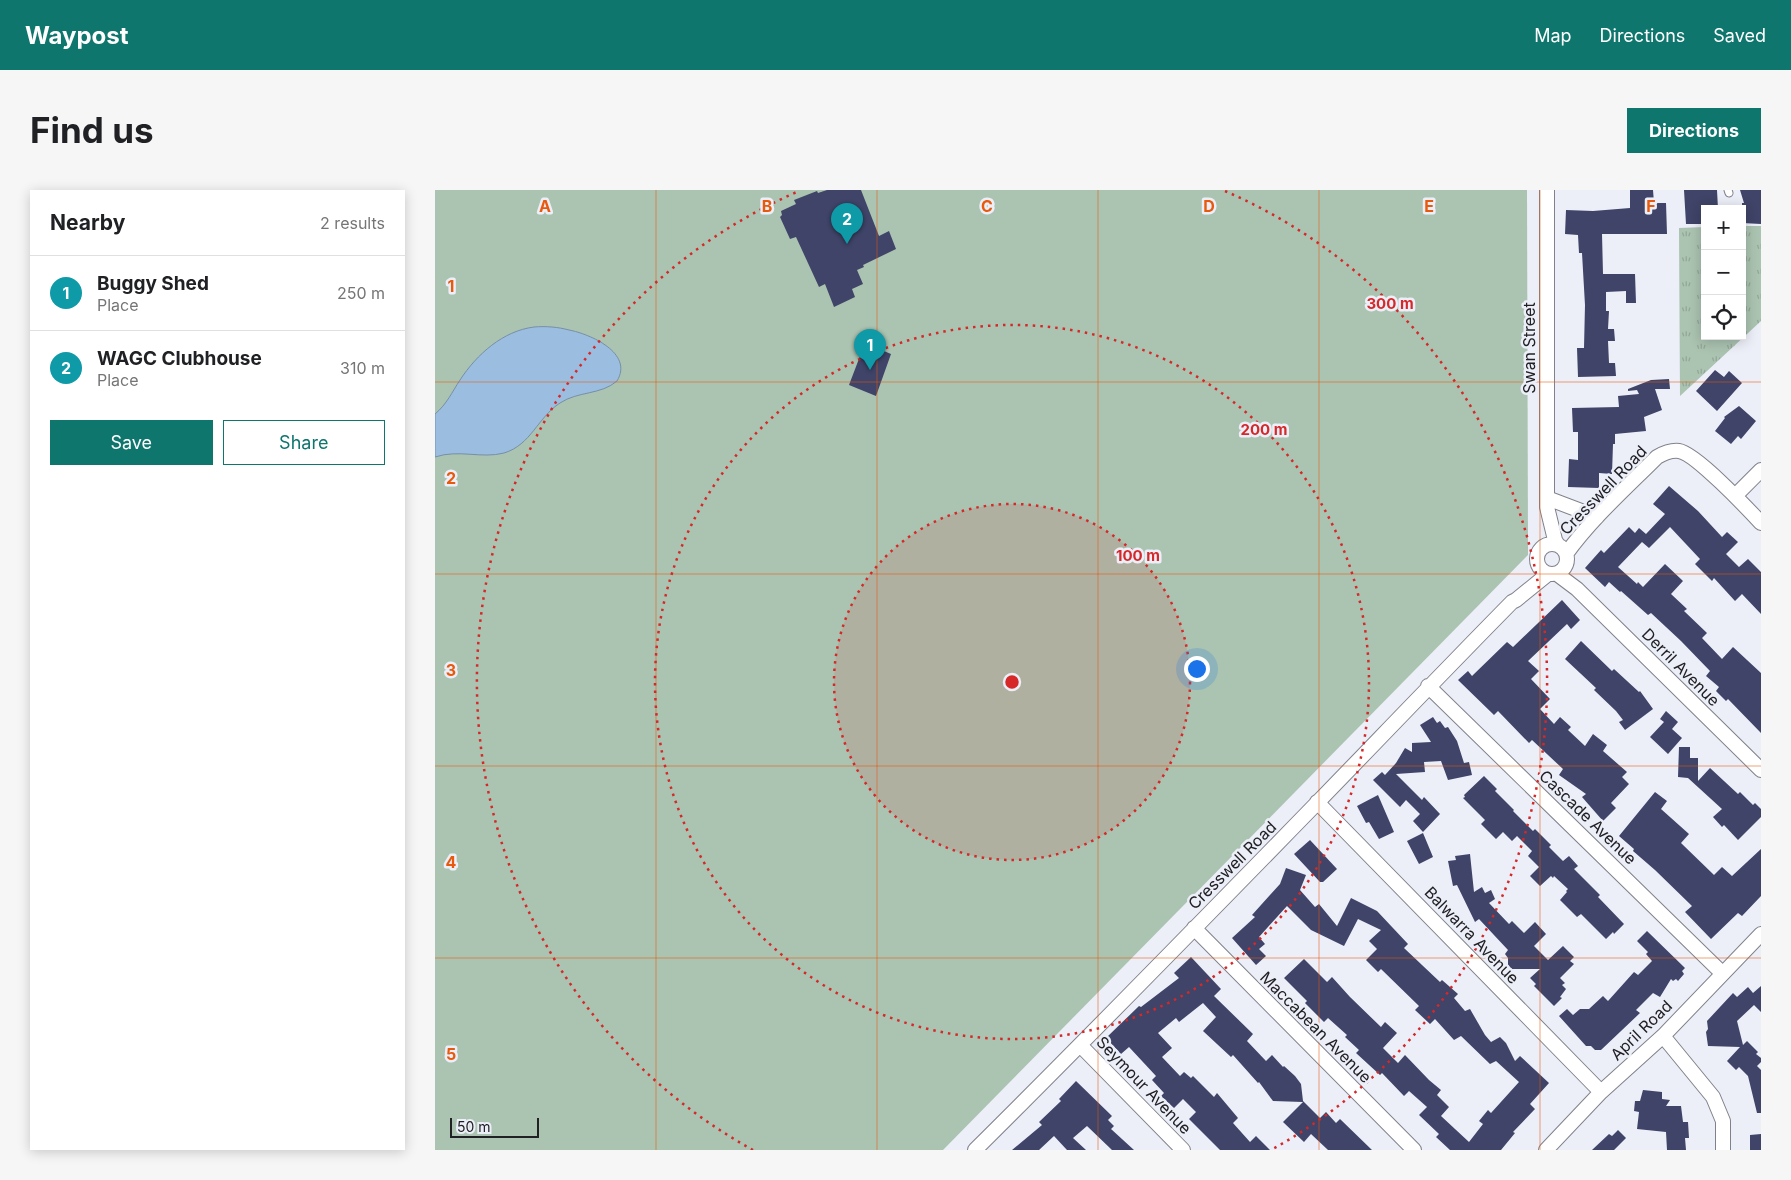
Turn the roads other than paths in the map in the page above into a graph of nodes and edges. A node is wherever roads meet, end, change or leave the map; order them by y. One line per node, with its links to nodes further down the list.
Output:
1 (1547, 190): 4 (street, Swan Street)
2 (1761, 470): 3 (street)
3 (1735, 496): 5 (street, Cresswell Road); 6 (street)
4 (1547, 502): 5 (street); 7 (street, Swan Street); 8 (street, Swan Street)
5 (1597, 517): 8 (street, Cresswell Road)
6 (1761, 523)
7 (1542, 547): 8 (street); 8 (street, Swan Street)
8 (1555, 564): 9 (street, Cresswell Road); 10 (street, Derril Avenue)
9 (1428, 686): 11 (street, Cresswell Road); 14 (street, Cascade Avenue)
10 (1761, 770)
11 (1317, 802): 12 (street, Cresswell Road); 17 (street, Balwarra Avenue)
12 (1194, 928): 16 (street, Cresswell Road); 20 (street, Maccabean Avenue)
13 (1761, 934): 14 (street, April Road)
14 (1722, 973): 15 (street, April Road)
15 (1663, 1036): 17 (street, April Road); 22 (street)
16 (1080, 1045): 18 (street, Cresswell Road); 19 (street, Seymour Avenue)
17 (1601, 1092): 21 (street, April Road)
18 (975, 1150)
19 (1183, 1150)
20 (1414, 1150)
21 (1546, 1150)
22 (1723, 1150)

